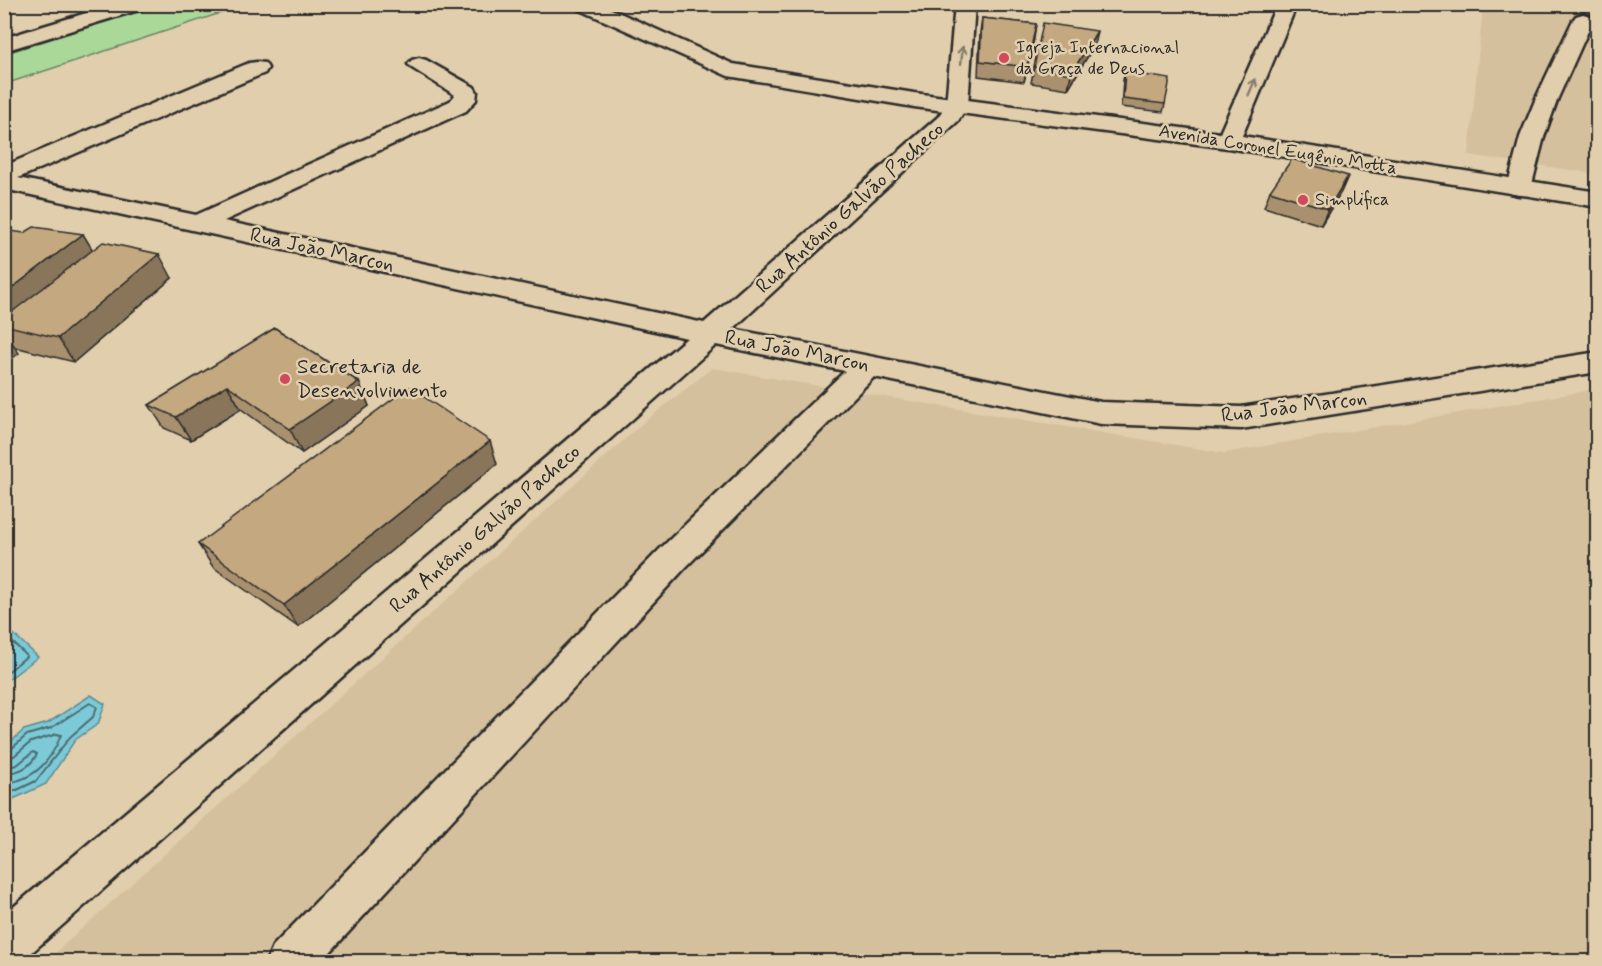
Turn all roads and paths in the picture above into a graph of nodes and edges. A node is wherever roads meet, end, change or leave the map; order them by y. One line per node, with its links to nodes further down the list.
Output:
1 (138, 4): 6 (street)
2 (583, 4): 9 (street, Avenida Coronel Eugênio Motta)
3 (965, 4): 9 (street, one-way to 3)
4 (1287, 4): 10 (street, one-way to 4)
5 (1583, 20): 13 (street)
6 (4, 45)
7 (419, 64): 15 (street)
8 (257, 68): 11 (street)
9 (957, 105): 10 (street, Avenida Coronel Eugênio Motta); 16 (street, Rua Antônio Galvão Pacheco)
10 (1228, 141): 13 (street, Avenida Coronel Eugênio Motta)
11 (4, 175)
12 (4, 182): 15 (street, Rua João Marcon)
13 (1520, 188): 14 (street, Avenida Coronel Eugênio Motta)
14 (1598, 200)
15 (200, 223): 16 (street, Rua João Marcon)
16 (710, 334): 18 (street, Rua João Marcon); 19 (street, Rua Antônio Galvão Pacheco)
17 (1598, 362): 18 (street, Rua João Marcon)
18 (869, 365): 20 (street)
19 (4, 946)
20 (288, 962)

